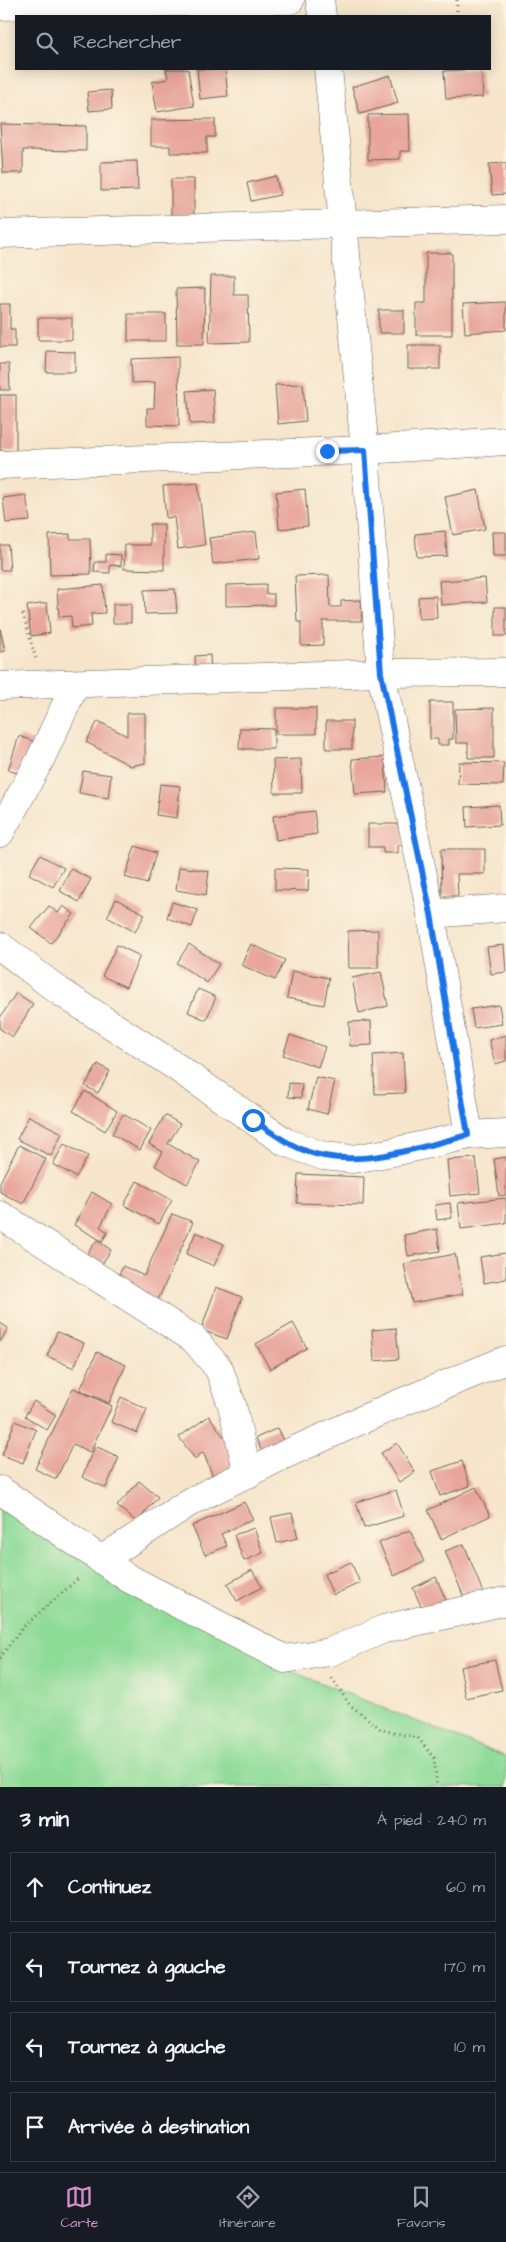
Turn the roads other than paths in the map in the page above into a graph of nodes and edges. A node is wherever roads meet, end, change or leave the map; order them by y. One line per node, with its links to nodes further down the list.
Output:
1 (290, 0): 3 (street)
2 (320, 0): 4 (street)
3 (0, 6)
4 (322, 15)
5 (328, 70): 7 (street)
6 (506, 219): 7 (street)
7 (343, 225): 8 (street); 10 (street)
8 (0, 234)
9 (506, 441): 10 (street)
10 (365, 450): 11 (street); 13 (street)
11 (0, 465)
12 (506, 672): 13 (street)
13 (381, 673): 14 (street); 18 (street)
14 (75, 685): 15 (street); 16 (street)
15 (0, 686)
16 (0, 832)
17 (506, 908): 18 (street)
18 (431, 914): 21 (street)
19 (0, 946): 21 (street)
20 (506, 1132): 21 (street)
21 (468, 1135)
22 (0, 1215): 24 (street)
23 (506, 1360): 24 (street)
24 (248, 1474): 26 (street)
25 (0, 1490): 26 (street)
26 (101, 1560): 27 (street)
27 (506, 1601)

